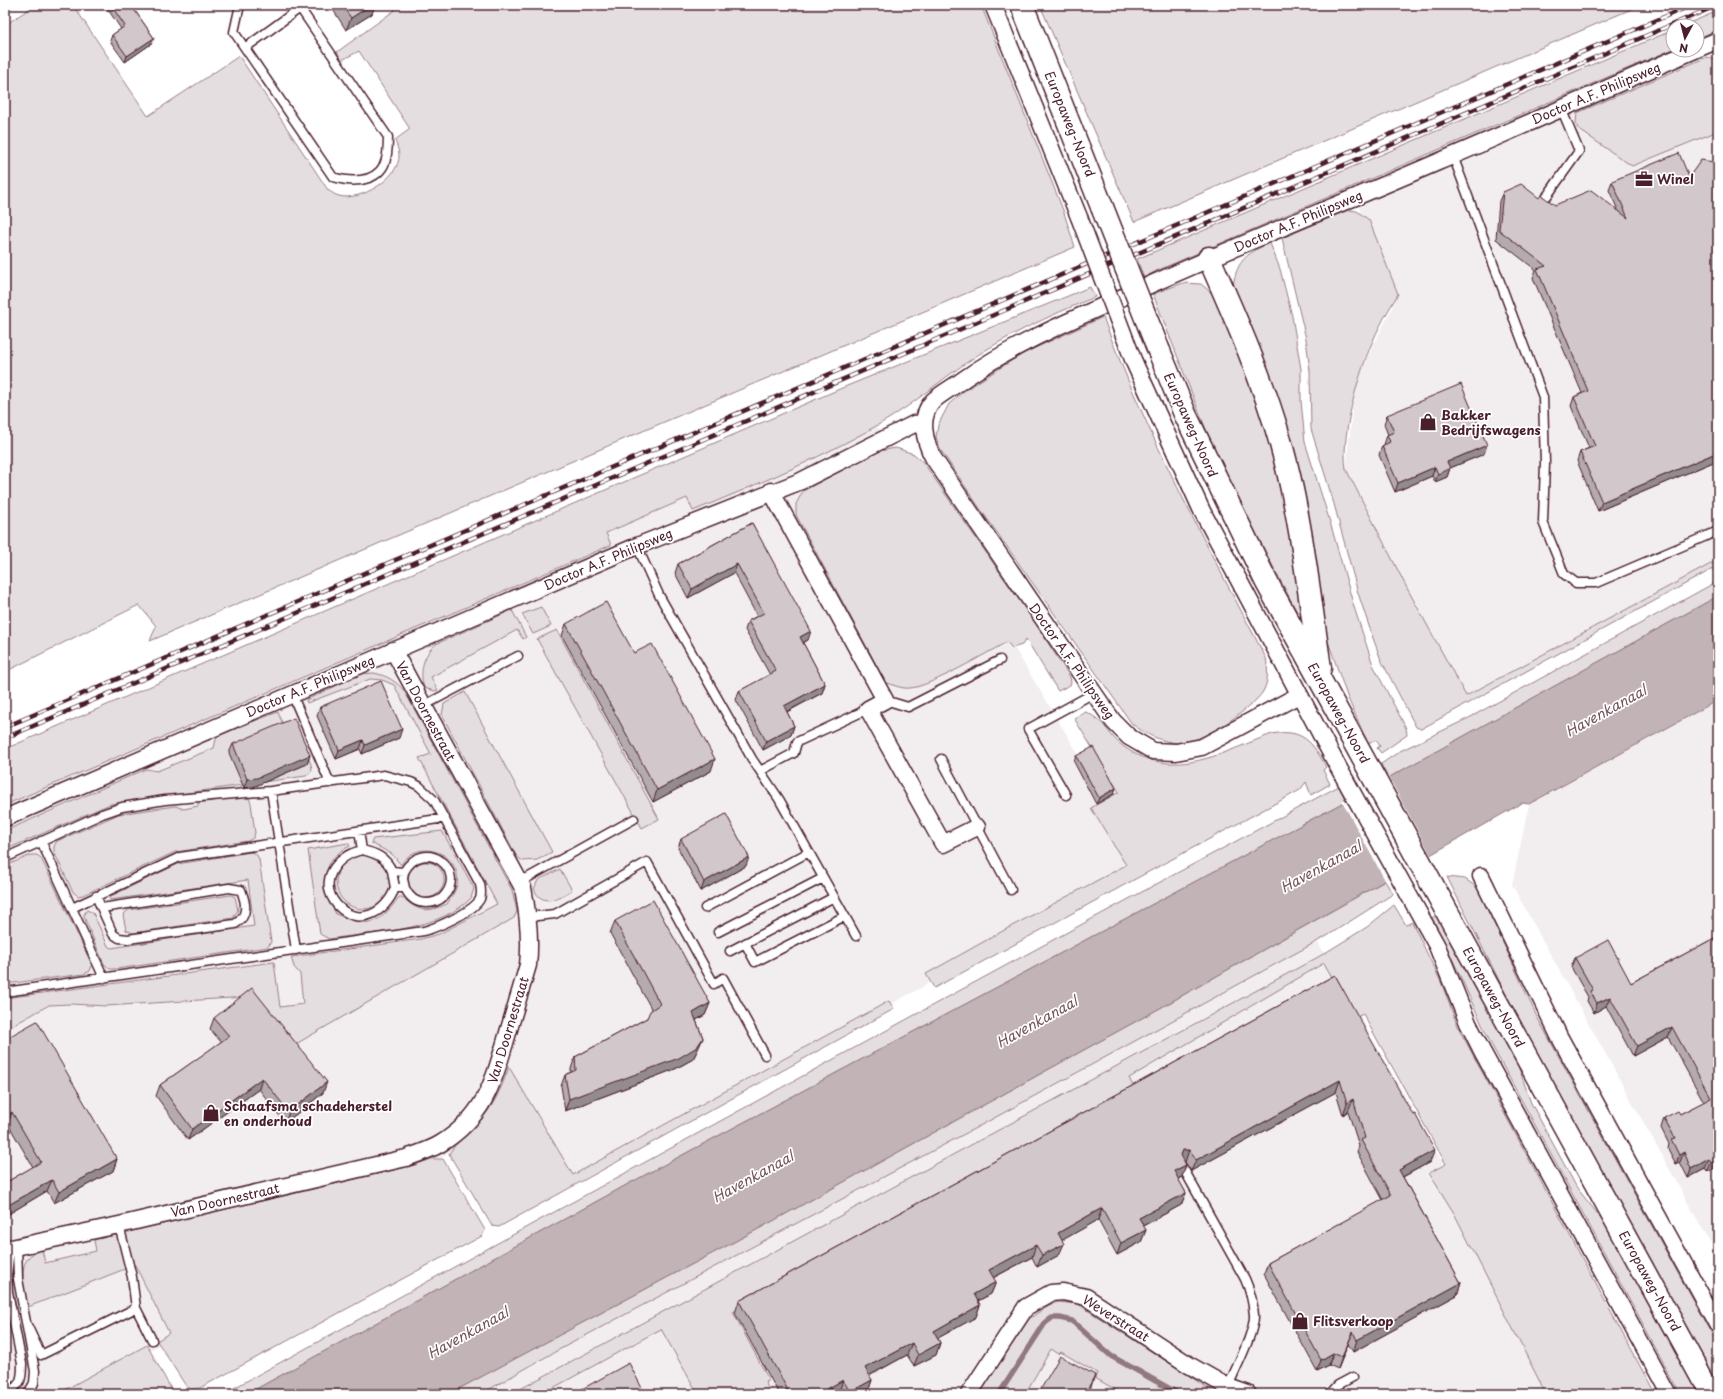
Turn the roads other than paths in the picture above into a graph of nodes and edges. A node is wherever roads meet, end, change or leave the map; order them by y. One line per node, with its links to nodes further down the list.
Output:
1 (240, 5): 7 (lane)
2 (993, 5): 23 (street, Europaweg-Noord, bridge)
3 (1022, 5): 20 (main road, Europaweg-Noord, bridge)
4 (299, 7): 7 (lane); 7 (lane)
5 (1717, 43): 6 (street, Doctor A.F. Philipsweg)
6 (1705, 47)
7 (245, 48)
8 (1677, 58): 9 (street, Doctor A.F. Philipsweg)
9 (1561, 108): 10 (street, Doctor A.F. Philipsweg); 11 (lane)
10 (1453, 156): 12 (street, Doctor A.F. Philipsweg); 15 (lane)
11 (1547, 196)
12 (1209, 258): 13 (street, Doctor A.F. Philipsweg); 20 (main road)
13 (924, 423): 14 (street, Doctor A.F. Philipsweg); 21 (street, Doctor A.F. Philipsweg)
14 (771, 491): 16 (street, Doctor A.F. Philipsweg); 24 (street)
15 (1718, 531)
16 (637, 546): 17 (street, Doctor A.F. Philipsweg); 28 (lane)
17 (393, 650): 22 (street, Doctor A.F. Philipsweg); 25 (street, Van Doornestraat)
18 (518, 656): 25 (lane)
19 (1000, 660): 24 (lane)
20 (1323, 683): 80 (main road, Europaweg-Noord)
21 (1094, 693): 23 (street, Doctor A.F. Philipsweg); 31 (lane)
22 (292, 694): 29 (lane); 32 (street, Doctor A.F. Philipsweg)
23 (1299, 695): 79 (street, Europaweg-Noord)
24 (885, 700): 26 (street)
25 (423, 706): 46 (street, Van Doornestraat)
26 (868, 709): 28 (lane); 35 (street)
27 (941, 759): 35 (lane)
28 (760, 771): 40 (lane)
29 (330, 783): 30 (lane); 33 (lane)
30 (271, 791): 37 (lane); 38 (lane)
31 (1066, 795)
32 (5, 818)
33 (445, 818): 36 (lane); 60 (lane)
34 (634, 819): 46 (lane)
35 (977, 827): 49 (lane)
36 (359, 831): 38 (lane); 39 (lane)
37 (42, 841): 41 (lane); 52 (lane)
38 (278, 842): 50 (lane); 60 (lane)
39 (362, 850): 42 (lane); 47 (lane)
40 (809, 852): 45 (lane); 54 (lane)
41 (5, 858)
42 (392, 871): 43 (lane); 47 (lane)
43 (404, 872): 48 (lane); 48 (lane)
44 (1481, 876): 70 (street)
45 (823, 878): 51 (lane); 57 (lane)
46 (520, 882): 56 (street, Van Doornestraat)
47 (395, 888): 48 (lane)
48 (405, 888)
49 (1011, 890)
50 (96, 896): 52 (lane); 53 (lane)
51 (834, 897): 55 (lane); 59 (lane)
52 (72, 908): 62 (lane)
53 (102, 908): 53 (lane)
54 (705, 908)
55 (845, 916): 58 (lane); 59 (lane)
56 (528, 917): 64 (lane); 66 (street, Van Doornestraat)
57 (718, 932)
58 (856, 936)
59 (745, 943): 61 (lane)
60 (296, 950): 62 (lane)
61 (730, 951)
62 (104, 978): 63 (lane)
63 (5, 992)
64 (765, 1055)
65 (1182, 1166): 73 (lane)
66 (119, 1225): 67 (street, Van Doornestraat); 68 (lane)
67 (9, 1253): 69 (lane); 74 (lane)
68 (136, 1308): 69 (lane); 71 (lane)
69 (27, 1325): 75 (lane)
70 (1718, 1326)
71 (152, 1340)
72 (1353, 1377): 78 (lane)
73 (1228, 1387): 76 (street, Weverstraat); 77 (street, Weverstraat)
74 (5, 1394)
75 (28, 1394)
76 (969, 1394)
77 (1248, 1394)
78 (1330, 1394)
79 (1669, 1394)
80 (1711, 1394)

